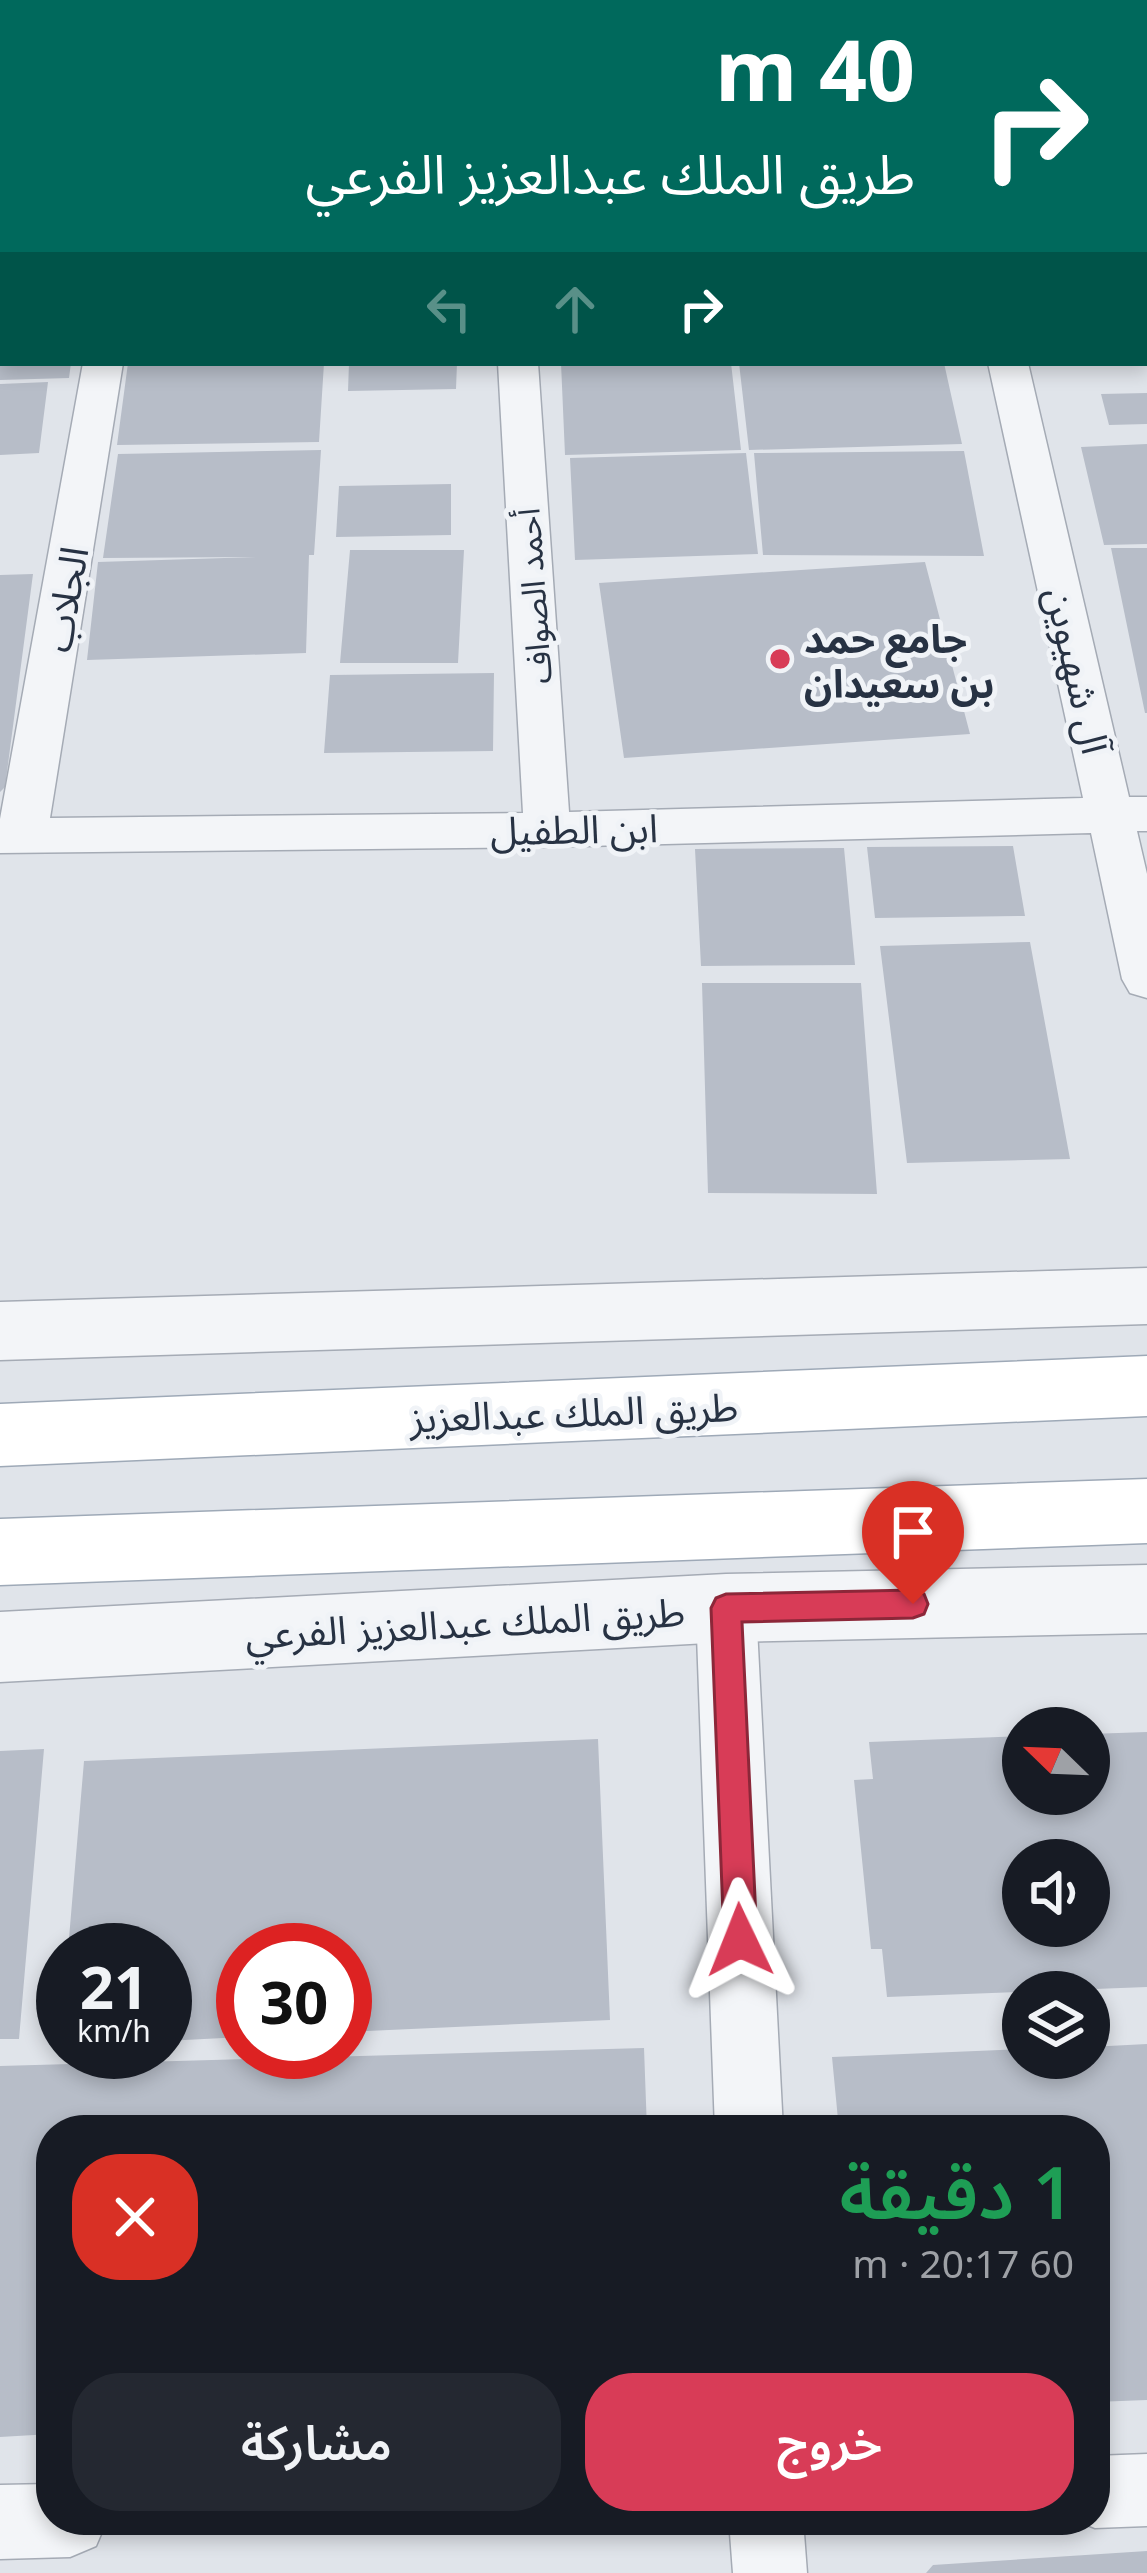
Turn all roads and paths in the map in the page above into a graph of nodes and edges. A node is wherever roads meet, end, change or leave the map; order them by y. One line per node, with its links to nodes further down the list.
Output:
1 (102, 366): 6 (street, الجلاب)
2 (518, 366): 5 (street, أحمد الصواف)
3 (1009, 366): 4 (street, آل شهيوين)
4 (1130, 815): 5 (street, ابن الطفيل); 7 (street, آل شهيوين)
5 (547, 830): 6 (street, ابن الطفيل)
6 (12, 835)
7 (1147, 979)
8 (1147, 1296): 9 (street)
9 (0, 1331)
10 (1147, 1386): 11 (main road, طريق الملك عبدالعزيز)
11 (0, 1435)
12 (1147, 1510): 13 (main road)
13 (0, 1552)
14 (1147, 1598): 15 (street, طريق الملك عبدالعزيز الفرعي)
15 (726, 1608): 16 (street, طريق الملك عبدالعزيز الفرعي); 17 (street)
16 (0, 1647)
17 (748, 2115)
18 (1147, 2490): 19 (street)
19 (1110, 2491)
20 (36, 2521): 21 (street)
21 (0, 2522)
22 (767, 2535): 23 (street)
23 (770, 2573)

